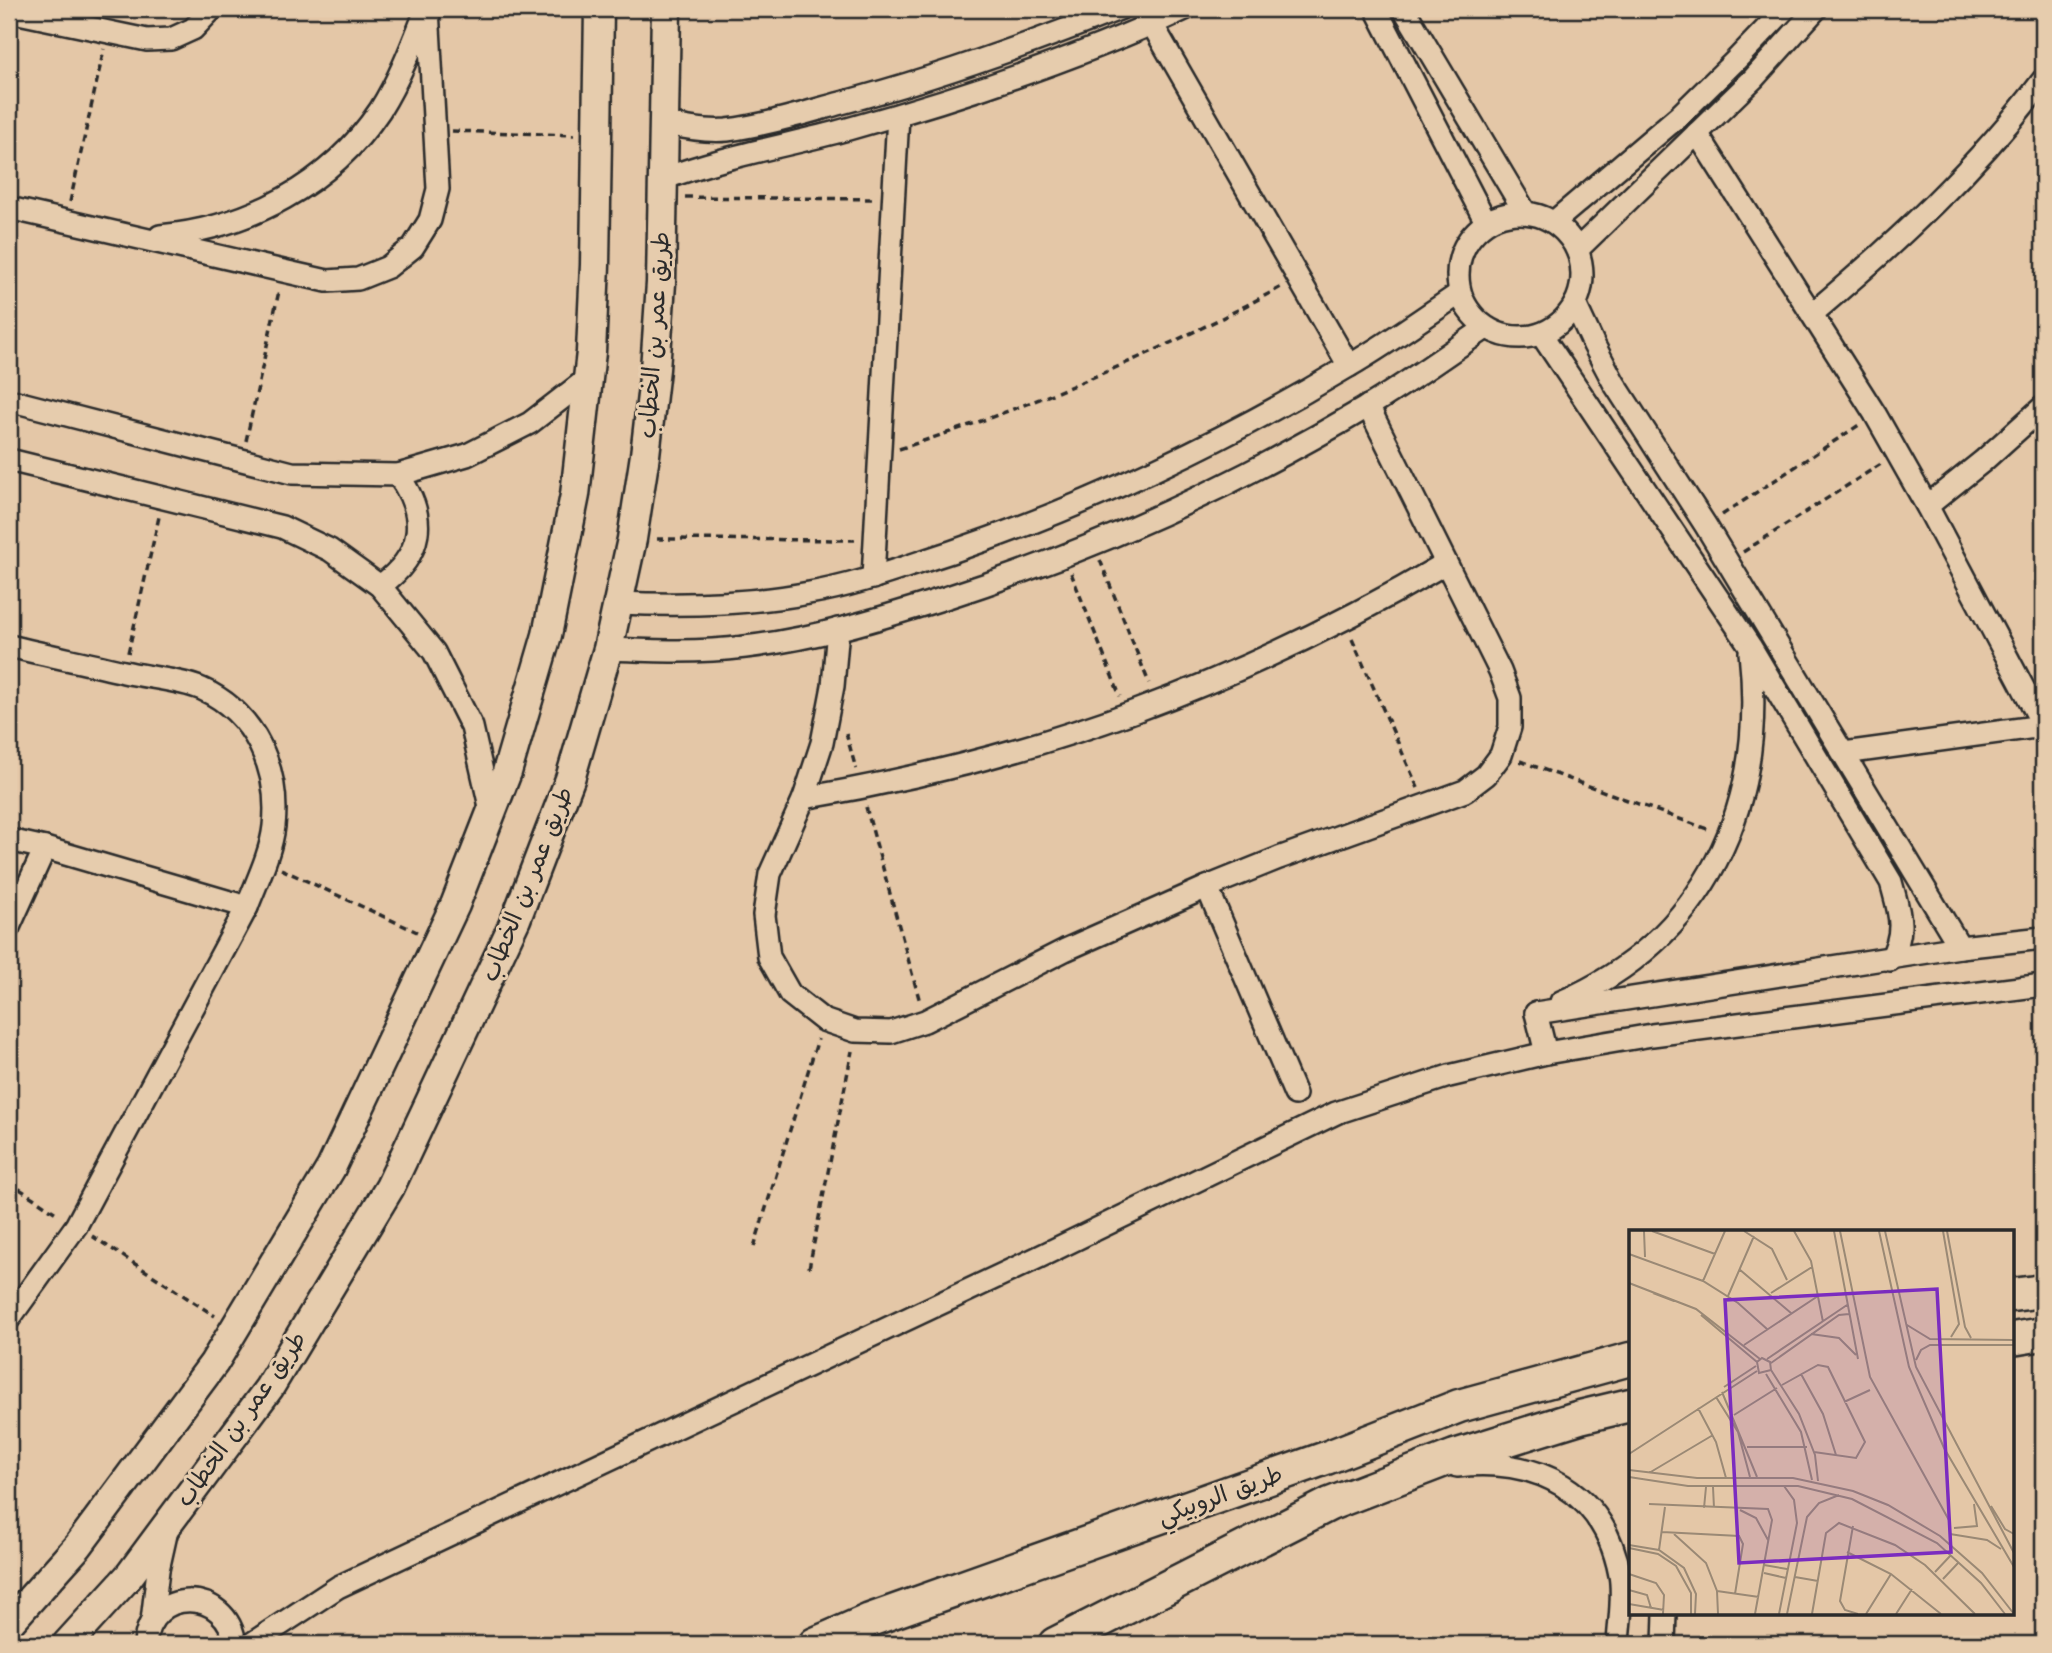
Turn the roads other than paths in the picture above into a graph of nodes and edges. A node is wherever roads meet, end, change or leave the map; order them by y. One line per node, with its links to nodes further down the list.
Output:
1 (212, 9): 11 (street)
2 (427, 9): 22 (street); 22 (street)
3 (599, 9): 30 (street)
4 (666, 9): 15 (street, طريق عمر بن الخطاب)
5 (1119, 9): 15 (street)
6 (1185, 9): 12 (street)
7 (1376, 9): 20 (street)
8 (1404, 9): 19 (street)
9 (1785, 9): 21 (street)
10 (1816, 9): 16 (street)
11 (9, 11)
12 (1152, 24): 14 (street); 29 (street)
13 (2043, 79): 26 (street)
14 (898, 115): 17 (street); 38 (street)
15 (664, 123): 17 (street, طريق عمر بن الخطاب)
16 (1697, 133): 23 (street); 26 (street)
17 (663, 188): 40 (street, طريق عمر بن الخطاب)
18 (9, 208): 22 (street)
19 (1525, 212): 20 (street); 21 (street)
20 (1486, 222): 24 (street)
21 (1554, 222): 23 (street)
22 (136, 238)
23 (1578, 249): 25 (street)
24 (1460, 293): 27 (street); 29 (street)
25 (1575, 304): 28 (street); 46 (street)
26 (1813, 313): 36 (street)
27 (1486, 328): 28 (street); 32 (street)
28 (1541, 334): 43 (street)
29 (1349, 366): 38 (street)
30 (587, 379): 35 (street); 48 (street)
31 (9, 400): 35 (street)
32 (1368, 406): 37 (street); 41 (street)
33 (2043, 407): 36 (street)
34 (9, 460): 39 (street)
35 (398, 475): 39 (street)
36 (1927, 506): 45 (street)
37 (1446, 563): 47 (street); 51 (street)
38 (873, 578): 40 (street)
39 (380, 586): 48 (street)
40 (619, 603): 44 (street, طريق عمر بن الخطاب)
41 (838, 629): 44 (street); 47 (street)
42 (9, 646): 52 (street)
43 (1750, 646): 56 (street); 58 (street)
44 (608, 649): 69 (street, طريق عمر بن الخطاب)
45 (2043, 725): 46 (street)
46 (1844, 753): 55 (street)
47 (804, 798): 51 (street)
48 (491, 811): 74 (street)
49 (9, 840): 50 (street)
50 (45, 848): 52 (street); 53 (street)
51 (1207, 887): 60 (street)
52 (247, 907): 63 (street)
53 (9, 927)
54 (2043, 938): 55 (street)
55 (1959, 947): 56 (street)
56 (1890, 960): 58 (street)
57 (2043, 985): 59 (street)
58 (1536, 1013): 59 (street)
59 (1546, 1052): 78 (street)
60 (1295, 1094)
61 (2043, 1291): 62 (main road)
62 (2014, 1295)
63 (9, 1318)
64 (2043, 1335): 65 (main road)
65 (2014, 1339)
66 (1629, 1359): 72 (main road, طريق الروبيكي)
67 (1629, 1405): 68 (main road, طريق الروبيكي)
68 (1417, 1470): 70 (street); 81 (main road, طريق الروبيكي)
69 (170, 1520): 73 (street); 75 (street, طريق عمر بن الخطاب)
70 (1626, 1578): 82 (street)
71 (1665, 1614): 83 (street)
72 (870, 1620): 79 (main road, طريق الروبيكي); 80 (main road)
73 (152, 1621): 76 (street); 77 (street)
74 (9, 1623)
75 (67, 1644)
76 (145, 1644)
77 (235, 1644)
78 (251, 1644)
79 (815, 1644)
80 (849, 1644)
81 (1055, 1644)
82 (1618, 1644)
83 (1664, 1644)

